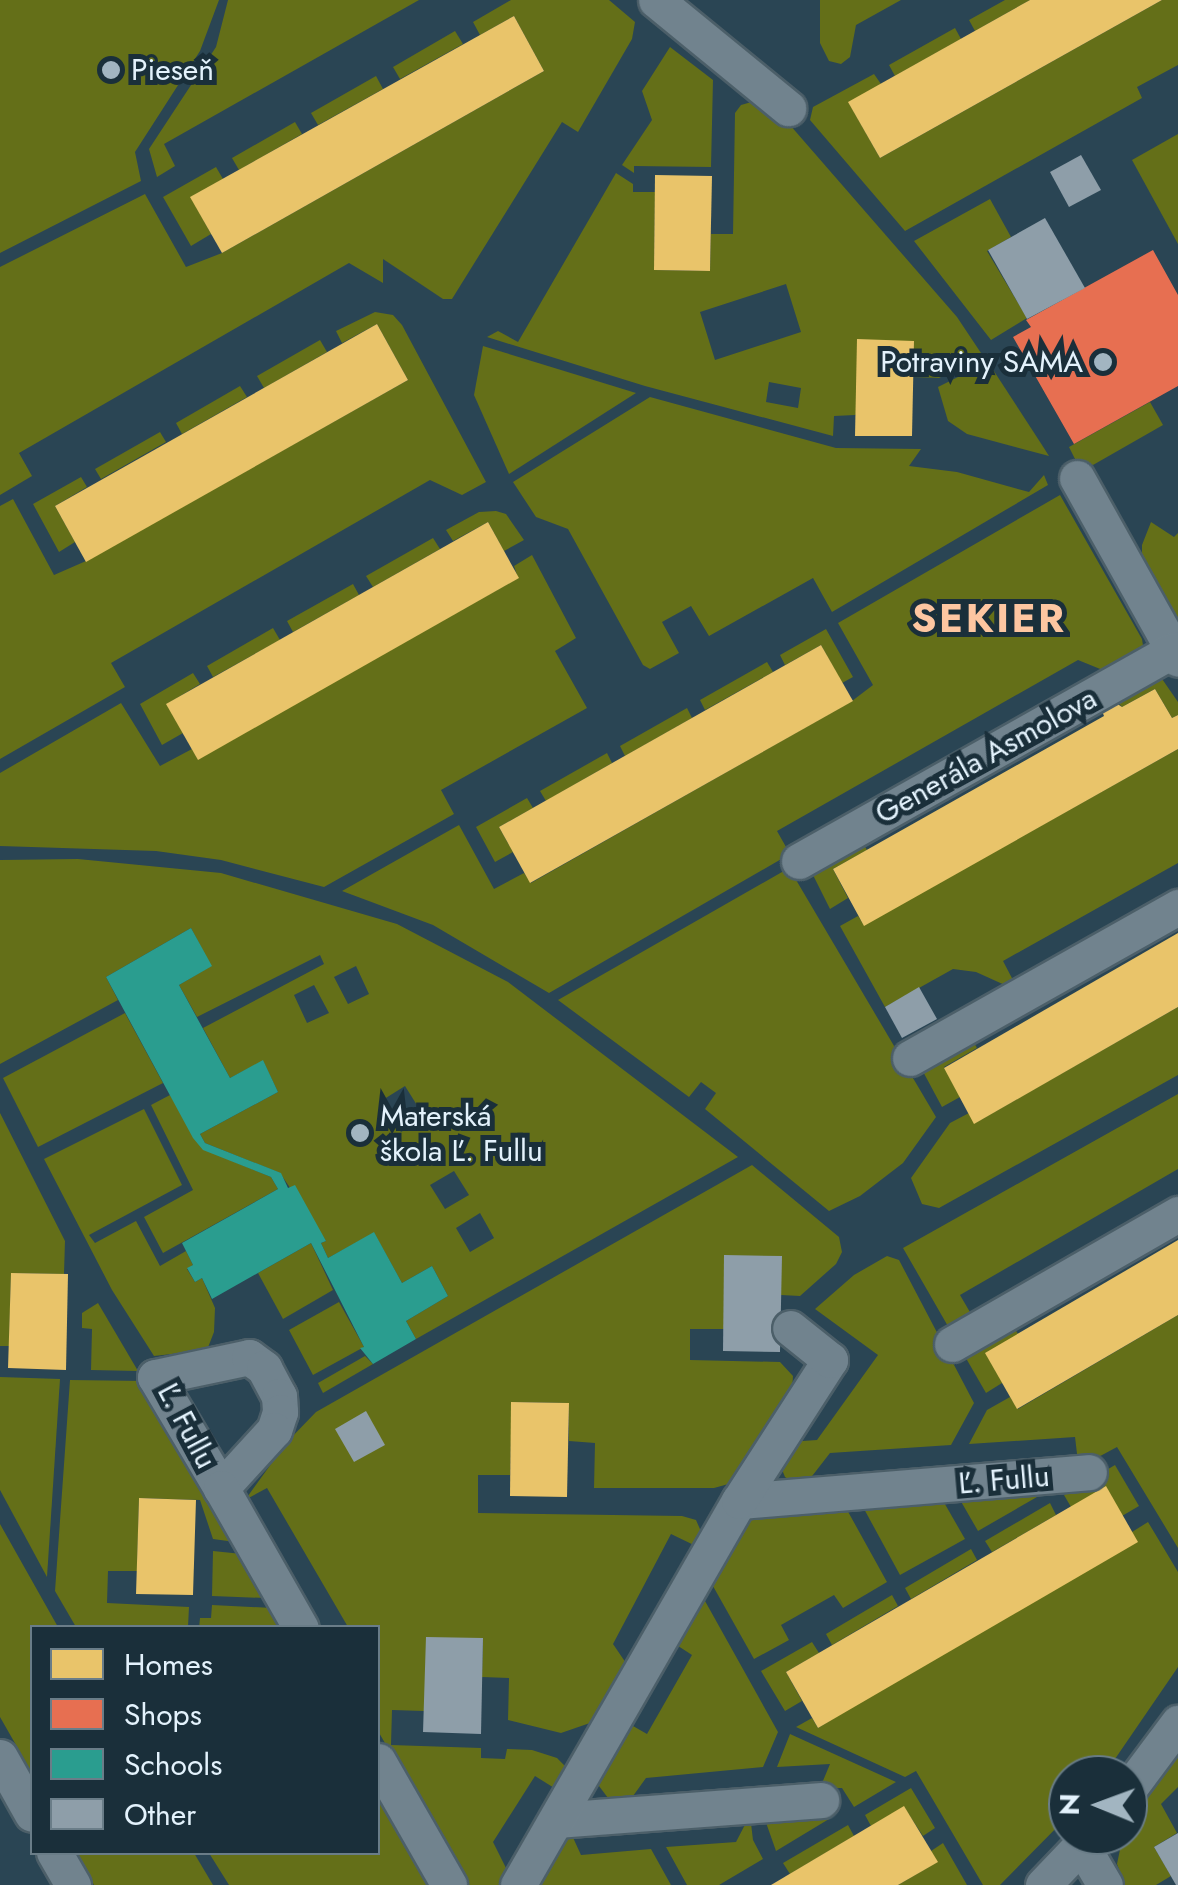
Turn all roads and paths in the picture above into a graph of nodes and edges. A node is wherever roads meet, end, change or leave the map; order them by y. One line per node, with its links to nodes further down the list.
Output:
1 (656, 0): 2 (street)
2 (788, 108)
3 (1077, 478): 4 (street, Generála Asmolova)
4 (1176, 654): 5 (street, Generála Asmolova)
5 (799, 861)
6 (1178, 908): 7 (street)
7 (910, 1058)
8 (1178, 1214): 10 (street)
9 (790, 1328): 13 (street)
10 (952, 1344)
11 (1090, 1472): 13 (street, Ľ. Fullu)
12 (221, 1488): 14 (street, Ľ. Fullu)
13 (739, 1501): 21 (street)
14 (299, 1625)
15 (1178, 1723): 17 (street)
16 (0, 1757): 20 (street)
17 (1148, 1763)
18 (380, 1764): 26 (street)
19 (821, 1800): 21 (street)
20 (30, 1810)
21 (558, 1820): 27 (street)
22 (56, 1855): 25 (street)
23 (1072, 1855): 28 (street)
24 (1093, 1855): 29 (street)
25 (73, 1885)
26 (449, 1885)
27 (518, 1885)
28 (1043, 1885)
29 (1105, 1885)

